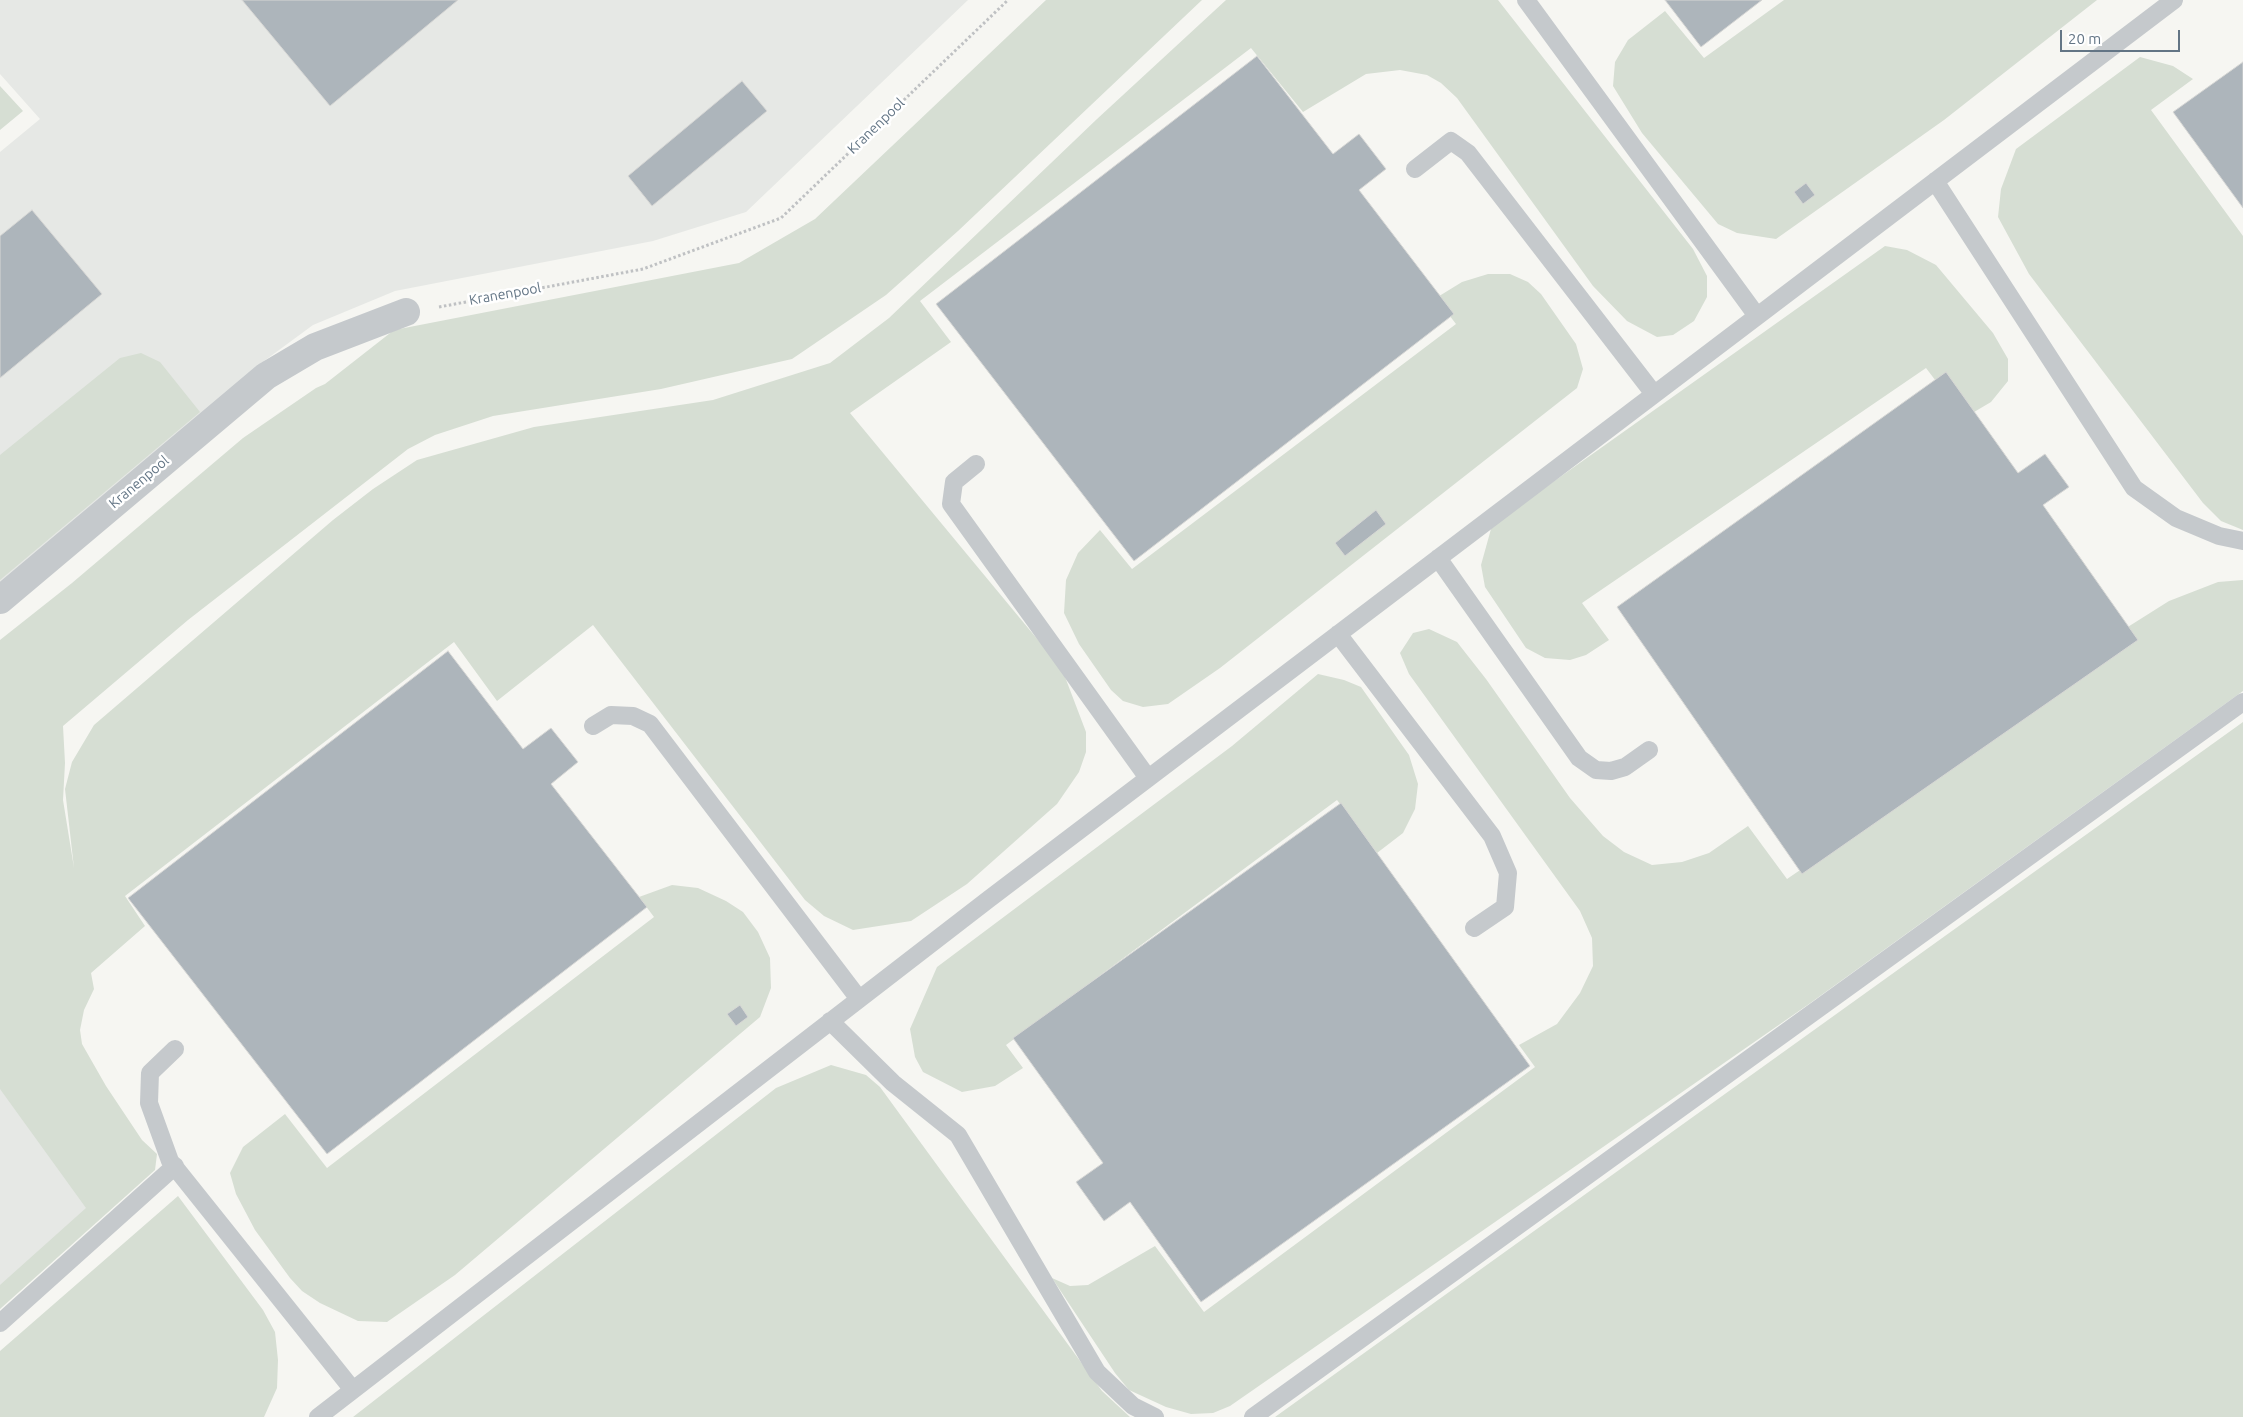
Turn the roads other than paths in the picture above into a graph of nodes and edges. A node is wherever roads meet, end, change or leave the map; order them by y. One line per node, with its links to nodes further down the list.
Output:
1 (1526, 0): 6 (lane)
2 (2174, 0): 4 (lane)
3 (1415, 169): 7 (lane)
4 (1935, 181): 6 (lane); 9 (lane)
5 (406, 312): 11 (street, Kranenpool)
6 (1757, 316): 7 (lane)
7 (1654, 394): 10 (lane)
8 (976, 464): 16 (lane)
9 (2243, 541)
10 (1438, 558): 12 (lane); 15 (lane)
11 (0, 600)
12 (1338, 634): 16 (lane); 17 (lane)
13 (2243, 702): 26 (lane)
14 (593, 726): 18 (lane)
15 (1649, 750)
16 (1148, 778): 18 (lane)
17 (1474, 928)
18 (859, 999): 19 (lane)
19 (830, 1021): 23 (lane); 25 (lane)
20 (175, 1049): 21 (lane)
21 (175, 1166): 22 (lane); 23 (lane)
22 (0, 1323)
23 (353, 1390): 24 (lane)
24 (318, 1417)
25 (1155, 1417)
26 (1253, 1417)

